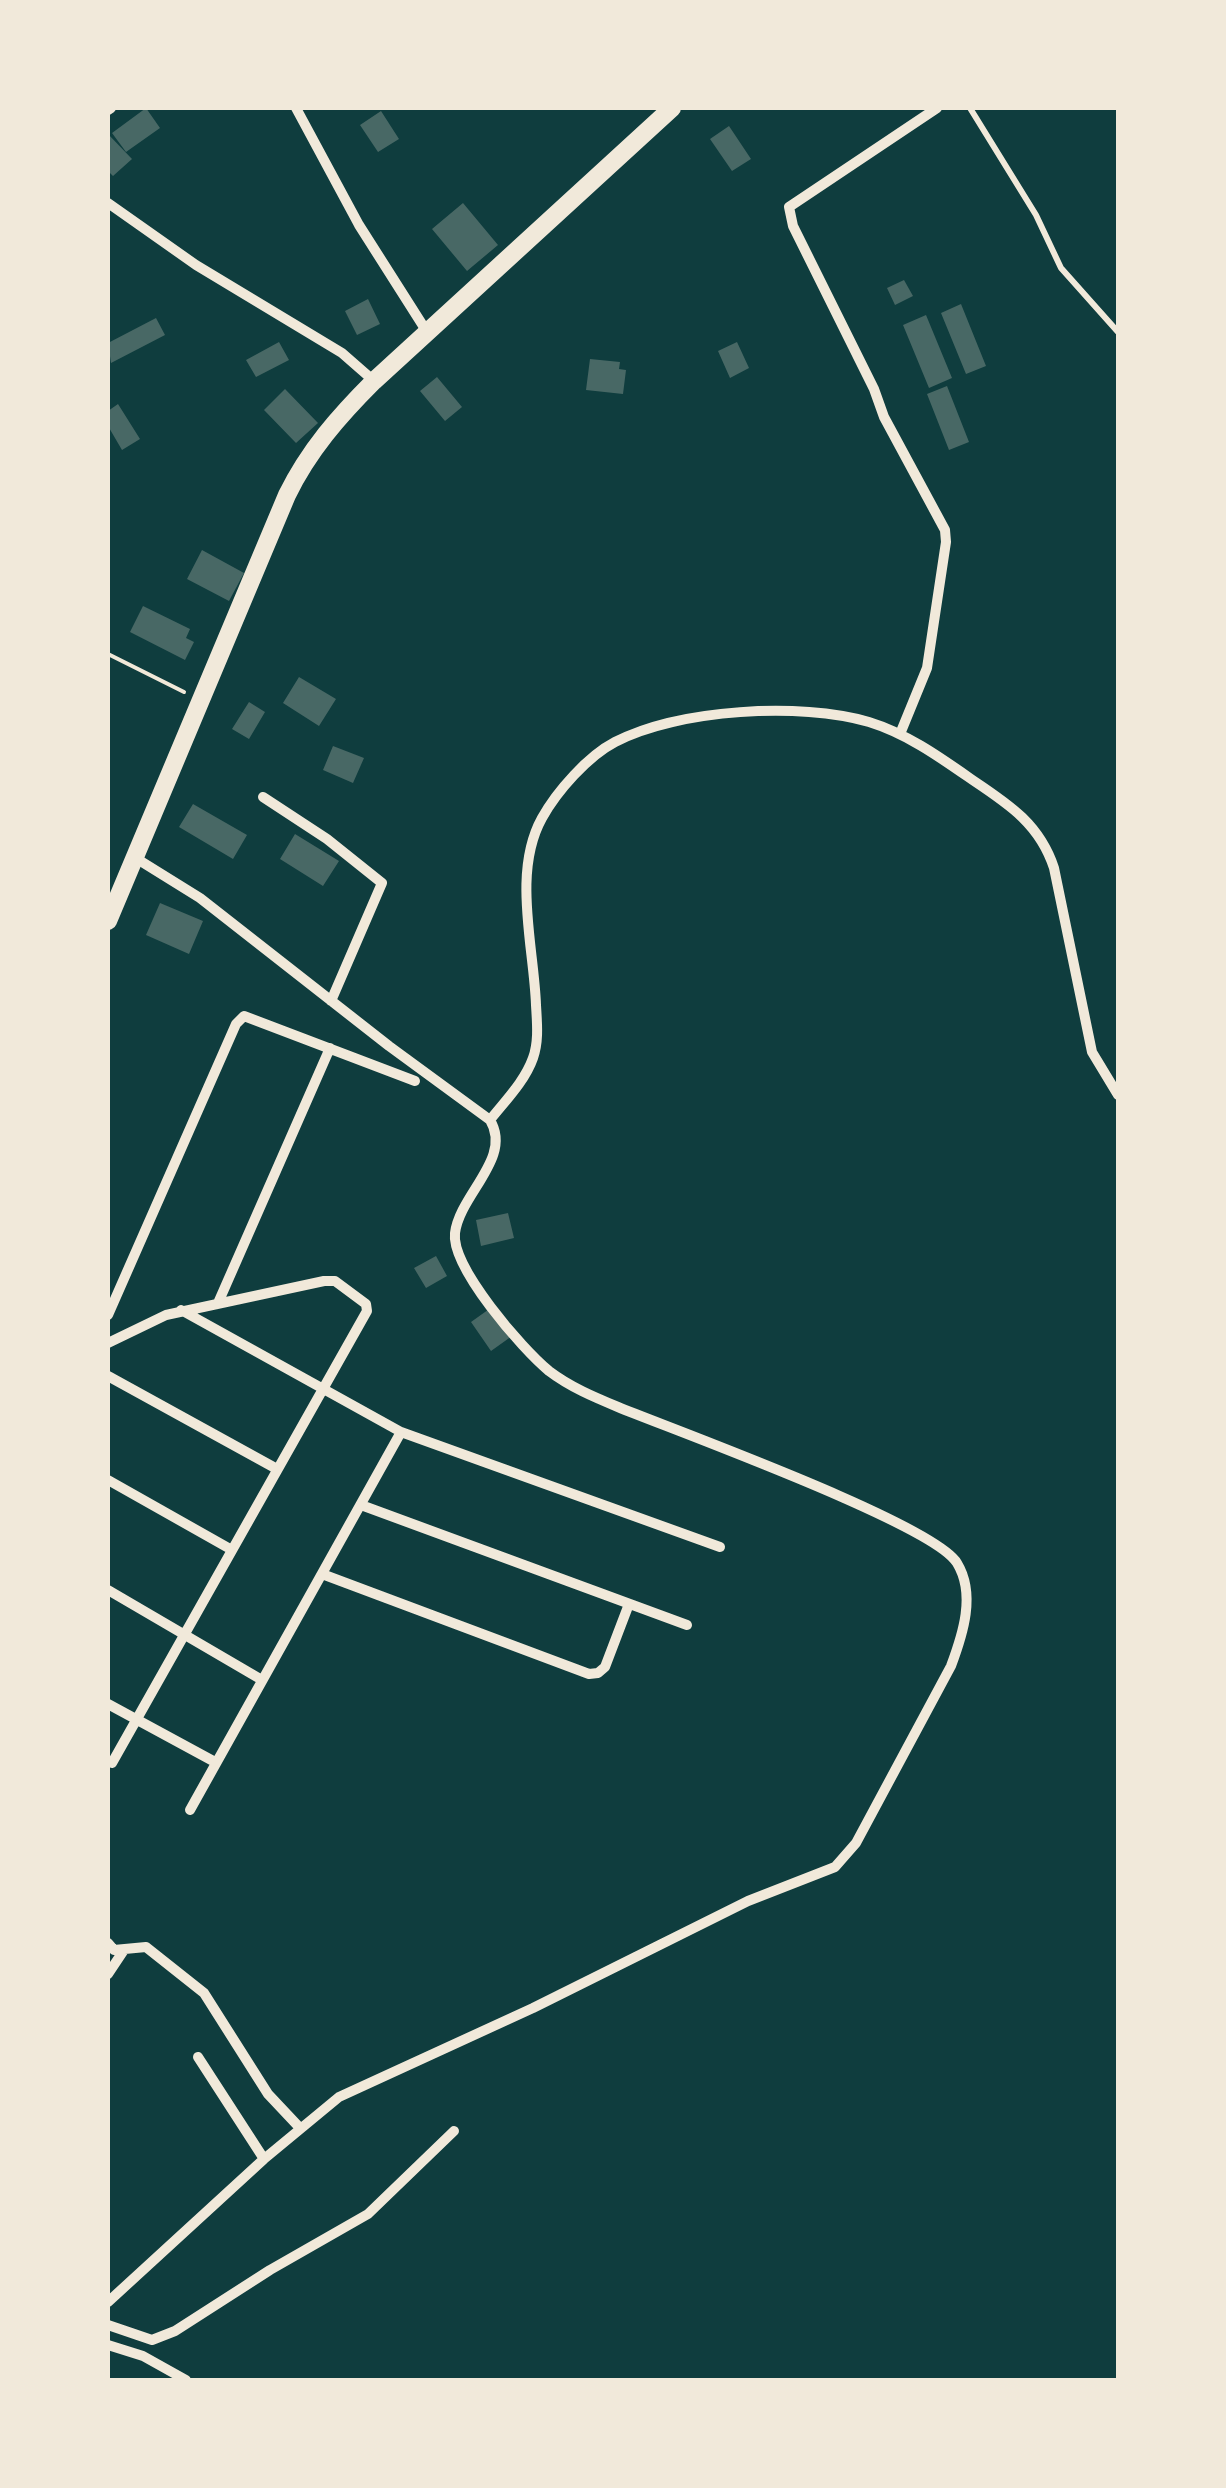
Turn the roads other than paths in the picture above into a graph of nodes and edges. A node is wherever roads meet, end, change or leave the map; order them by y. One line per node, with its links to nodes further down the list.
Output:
1 (296, 108): 7 (street)
2 (672, 108): 7 (main road)
3 (938, 108): 9 (street)
4 (970, 108): 6 (lane)
5 (108, 204): 8 (street)
6 (1118, 332)
7 (428, 333): 8 (main road)
8 (374, 380): 11 (main road)
9 (900, 734): 16 (street); 17 (street)
10 (263, 797): 13 (street)
11 (134, 858): 12 (main road); 13 (street)
12 (108, 921)
13 (331, 1000): 17 (street)
14 (330, 1048): 15 (street); 18 (street); 20 (street)
15 (416, 1081)
16 (1118, 1096)
17 (490, 1120): 45 (street)
18 (218, 1303): 19 (street); 23 (street)
19 (181, 1310): 21 (street); 23 (street)
20 (108, 1314)
21 (108, 1343)
22 (108, 1376): 25 (street)
23 (322, 1388): 24 (street); 25 (street)
24 (401, 1432): 27 (street); 28 (street)
25 (277, 1468): 29 (street)
26 (108, 1480): 29 (street)
27 (361, 1505): 30 (street); 32 (street)
28 (720, 1547)
29 (232, 1550): 34 (street)
30 (322, 1574): 32 (street); 35 (street)
31 (108, 1590): 34 (street)
32 (629, 1604): 33 (street)
33 (687, 1625)
34 (183, 1635): 35 (street); 37 (street)
35 (262, 1680): 38 (street)
36 (108, 1704): 37 (street)
37 (136, 1720): 38 (street); 39 (street)
38 (215, 1762): 40 (street)
39 (112, 1763)
40 (190, 1810)
41 (108, 1944): 42 (street)
42 (124, 1950): 43 (street); 45 (street)
43 (108, 1974)
44 (198, 2057): 47 (street)
45 (300, 2128): 47 (street)
46 (454, 2131): 49 (street)
47 (264, 2159): 48 (street)
48 (108, 2302)
49 (108, 2325)
50 (108, 2345): 51 (street)
51 (186, 2380)

